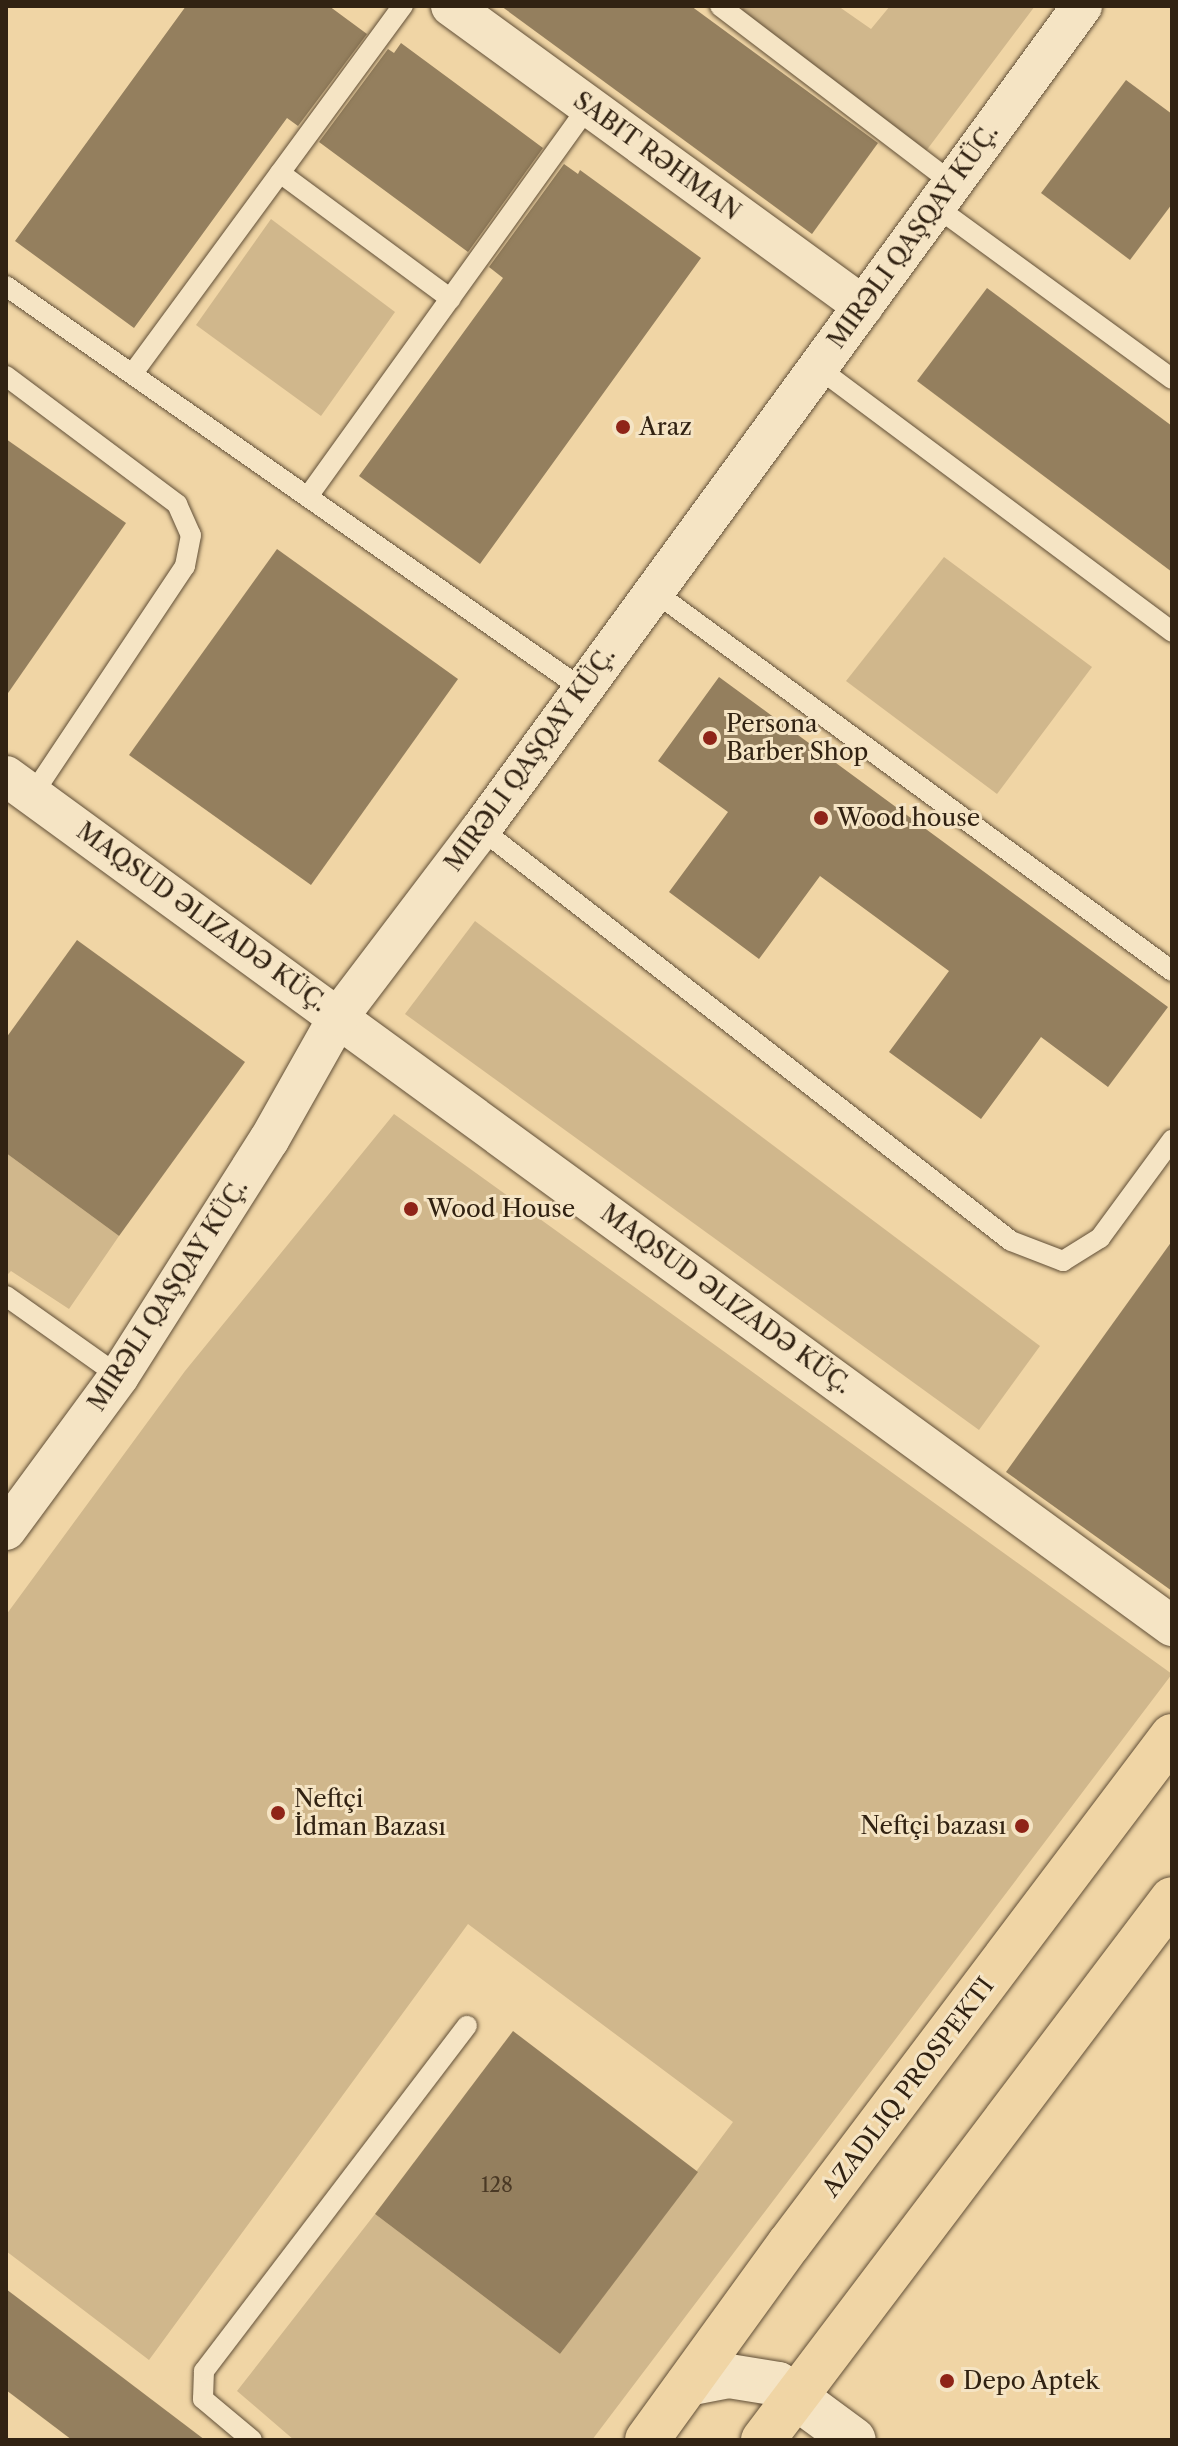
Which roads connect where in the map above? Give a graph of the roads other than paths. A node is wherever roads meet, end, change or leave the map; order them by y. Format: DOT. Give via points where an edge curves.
graph roads {
  1 [pos="403,6"];
  2 [pos="451,6"];
  3 [pos="720,6"];
  4 [pos="1082,6"];
  5 [pos="589,106"];
  6 [pos="280,173"];
  7 [pos="944,194"];
  8 [pos="6,286"];
  9 [pos="451,299"];
  10 [pos="863,306"];
  11 [pos="817,367"];
  12 [pos="133,373"];
  13 [pos="6,376"];
  14 [pos="1172,379"];
  15 [pos="309,495"];
  16 [pos="652,590"];
  17 [pos="1172,632"];
  18 [pos="581,688"];
  19 [pos="19,786"];
  20 [pos="481,829"];
  21 [pos="1172,971"];
  22 [pos="339,1016"];
  23 [pos="1172,1140"];
  24 [pos="6,1296"];
  25 [pos="119,1376"];
  26 [pos="6,1530"];
  27 [pos="1172,1626"];
  28 [pos="1172,1736"];
  29 [pos="1172,1899"];
  30 [pos="467,2026"];
  31 [pos="688,2384"];
  32 [pos="797,2395"];
  33 [pos="252,2440"];
  34 [pos="647,2440"];
  35 [pos="763,2440"];
  36 [pos="854,2440"];
  1 -- 6 [label="lane"];
  2 -- 5 [label="street, SABIT RƏHMAN"];
  3 -- 7 [label="lane"];
  4 -- 7 [label="street, MIRƏLI QAŞQAY KÜÇ."];
  5 -- 9 [label="lane"];
  5 -- 10 [label="street, SABIT RƏHMAN"];
  6 -- 9 [label="lane"];
  6 -- 12 [label="lane"];
  7 -- 10 [label="street, MIRƏLI QAŞQAY KÜÇ."];
  7 -- 14 [label="lane"];
  8 -- 12 [label="lane"];
  9 -- 15 [label="lane"];
  10 -- 11 [label="street, MIRƏLI QAŞQAY KÜÇ."];
  11 -- 16 [label="street, MIRƏLI QAŞQAY KÜÇ."];
  11 -- 17 [label="lane"];
  12 -- 15 [label="lane"];
  13 -- 19 [label="lane" via="177,504 191,535 185,566"];
  15 -- 18 [label="lane"];
  16 -- 18 [label="street, MIRƏLI QAŞQAY KÜÇ."];
  16 -- 21 [label="lane"];
  18 -- 20 [label="street, MIRƏLI QAŞQAY KÜÇ."];
  19 -- 22 [label="street, MAQSUD ƏLIZADƏ KÜÇ."];
  20 -- 22 [label="street, MIRƏLI QAŞQAY KÜÇ."];
  20 -- 23 [label="lane" via="1011,1241 1063,1261 1100,1238"];
  22 -- 25 [label="street, MIRƏLI QAŞQAY KÜÇ." via="269,1140"];
  22 -- 27 [label="street, MAQSUD ƏLIZADƏ KÜÇ."];
  24 -- 25 [label="lane"];
  25 -- 26 [label="street, MIRƏLI QAŞQAY KÜÇ."];
  28 -- 31 [label="main road"];
  29 -- 32 [label="main road"];
  30 -- 33 [label="lane" via="204,2371 203,2399"];
  31 -- 32 [label="main road" via="729,2376 778,2384"];
  31 -- 34 [label="main road"];
  32 -- 35 [label="main road"];
  32 -- 36 [label="main road"];
}
